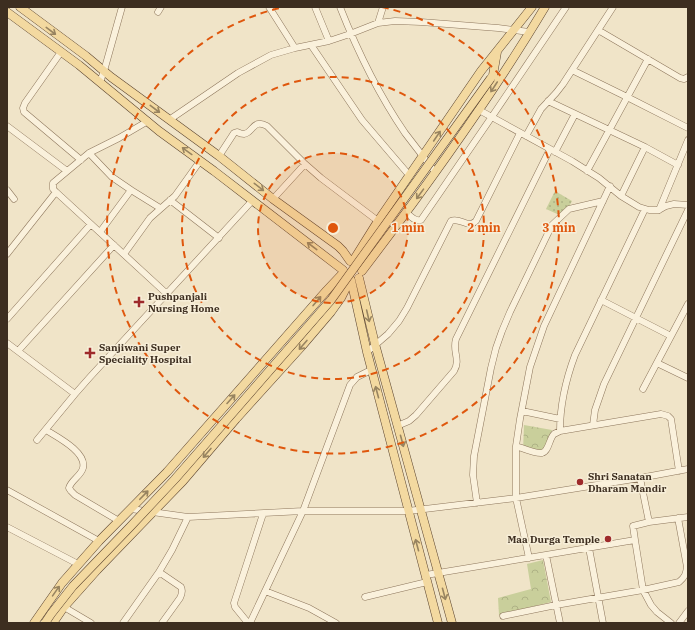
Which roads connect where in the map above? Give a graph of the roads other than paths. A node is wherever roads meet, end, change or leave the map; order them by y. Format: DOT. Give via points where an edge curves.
graph roads {
  1 [pos="20,7"];
  2 [pos="122,7"];
  3 [pos="269,7"];
  4 [pos="314,7"];
  5 [pos="341,7"];
  6 [pos="383,7"];
  7 [pos="531,7"];
  8 [pos="545,7"];
  9 [pos="566,7"];
  10 [pos="612,7"];
  11 [pos="7,12"];
  12 [pos="540,15"];
  13 [pos="378,23"];
  14 [pos="514,30"];
  15 [pos="598,30"];
  16 [pos="530,32"];
  17 [pos="350,34"];
  18 [pos="329,41"];
  19 [pos="311,45"];
  20 [pos="295,48"];
  21 [pos="497,51"];
  22 [pos="60,52"];
  23 [pos="512,59"];
  24 [pos="648,59"];
  25 [pos="572,70"];
  26 [pos="104,71"];
  27 [pos="492,77"];
  28 [pos="687,79"];
  29 [pos="100,82"];
  30 [pos="627,96"];
  31 [pos="548,101"];
  32 [pos="479,110"];
  33 [pos="575,114"];
  34 [pos="491,118"];
  35 [pos="169,120"];
  36 [pos="148,121"];
  37 [pos="7,126"];
  38 [pos="688,128"];
  39 [pos="609,130"];
  40 [pos="523,135"];
  41 [pos="688,140"];
  42 [pos="645,147"];
  43 [pos="553,151"];
  44 [pos="89,153"];
  45 [pos="220,156"];
  46 [pos="423,156"];
  47 [pos="81,160"];
  48 [pos="200,161"];
  49 [pos="305,164"];
  50 [pos="678,165"];
  51 [pos="67,171"];
  52 [pos="587,171"];
  53 [pos="435,172"];
  54 [pos="409,175"];
  55 [pos="610,186"];
  56 [pos="7,190"];
  57 [pos="131,190"];
  58 [pos="56,192"];
  59 [pos="621,196"];
  60 [pos="14,199"];
  61 [pos="273,199"];
  62 [pos="170,200"];
  63 [pos="252,201"];
  64 [pos="603,201"];
  65 [pos="688,205"];
  66 [pos="160,208"];
  67 [pos="644,209"];
  68 [pos="659,210"];
  69 [pos="688,210"];
  70 [pos="406,212"];
  71 [pos="378,221"];
  72 [pos="91,224"];
  73 [pos="100,232"];
  74 [pos="219,238"];
  75 [pos="114,245"];
  76 [pos="7,254"];
  77 [pos="124,254"];
  78 [pos="352,261"];
  79 [pos="343,272"];
  80 [pos="356,277"];
  81 [pos="167,294"];
  82 [pos="601,300"];
  83 [pos="688,304"];
  84 [pos="636,318"];
  85 [pos="7,319"];
  86 [pos="671,336"];
  87 [pos="7,343"];
  88 [pos="375,344"];
  89 [pos="18,351"];
  90 [pos="367,352"];
  91 [pos="657,363"];
  92 [pos="371,370"];
  93 [pos="688,378"];
  94 [pos="643,389"];
  95 [pos="75,394"];
  96 [pos="522,411"];
  97 [pos="560,420"];
  98 [pos="208,425"];
  99 [pos="593,425"];
  100 [pos="397,426"];
  101 [pos="46,430"];
  102 [pos="560,431"];
  103 [pos="222,436"];
  104 [pos="38,440"];
  105 [pos="516,446"];
  106 [pos="688,469"];
  107 [pos="679,471"];
  108 [pos="640,478"];
  109 [pos="7,490"];
  110 [pos="516,498"];
  111 [pos="477,503"];
  112 [pos="131,509"];
  113 [pos="420,509"];
  114 [pos="302,511"];
  115 [pos="408,511"];
  116 [pos="153,512"];
  117 [pos="263,514"];
  118 [pos="188,517"];
  119 [pos="688,517"];
  120 [pos="678,518"];
  121 [pos="119,521"];
  122 [pos="649,522"];
  123 [pos="7,527"];
  124 [pos="635,540"];
  125 [pos="99,541"];
  126 [pos="589,548"];
  127 [pos="546,555"];
  128 [pos="528,558"];
  129 [pos="78,564"];
  130 [pos="159,572"];
  131 [pos="438,573"];
  132 [pos="426,579"];
  133 [pos="643,590"];
  134 [pos="265,591"];
  135 [pos="365,597"];
  136 [pos="598,598"];
  137 [pos="556,605"];
  138 [pos="64,607"];
  139 [pos="688,611"];
  140 [pos="503,616"];
  141 [pos="34,623"];
  142 [pos="45,623"];
  143 [pos="54,623"];
  144 [pos="91,623"];
  145 [pos="123,623"];
  146 [pos="162,623"];
  147 [pos="249,623"];
  148 [pos="336,623"];
  149 [pos="438,623"];
  150 [pos="452,623"];
  151 [pos="560,623"];
  152 [pos="603,623"];
  153 [pos="670,623"];
  154 [pos="679,623"];
  1 -- 26 [label="main road, one-way"];
  2 -- 26 [label="street"];
  3 -- 20 [label="street"];
  4 -- 18 [label="street"];
  5 -- 17 [label="street"];
  6 -- 13 [label="street"];
  7 -- 12 [label="street"];
  7 -- 14 [label="main road"];
  8 -- 12 [label="main road"];
  9 -- 34 [label="street"];
  10 -- 15 [label="street"];
  11 -- 22 [label="main road"];
  12 -- 16 [label="main road"];
  13 -- 14 [label="street" via="422,22"];
  13 -- 17 [label="street"];
  14 -- 16 [label="street"];
  14 -- 21 [label="main road"];
  15 -- 24 [label="street"];
  15 -- 25 [label="street"];
  16 -- 23 [label="main road"];
  17 -- 18 [label="street"];
  17 -- 46 [label="street" via="391,111"];
  18 -- 19 [label="street"];
  19 -- 20 [label="street"];
  19 -- 54 [label="street" via="362,120"];
  20 -- 35 [label="street" via="255,63"];
  21 -- 27 [label="main road"];
  46 -- 21 [label="main road, one-way"];
  22 -- 29 [label="main road"];
  22 -- 47 [label="street" via="25,103 24,112"];
  23 -- 27 [label="main road"];
  23 -- 32 [label="main road, one-way"];
  24 -- 28 [label="street" via="680,78"];
  24 -- 30 [label="street"];
  25 -- 30 [label="street"];
  25 -- 31 [label="street"];
  26 -- 29 [label="street"];
  26 -- 35 [label="main road, one-way"];
  27 -- 142 [label="main road, bridge" via="331,300 175,479 73,586"];
  29 -- 36 [label="main road"];
  30 -- 38 [label="street"];
  30 -- 39 [label="street"];
  31 -- 33 [label="street"];
  31 -- 40 [label="street"];
  32 -- 34 [label="street"];
  32 -- 53 [label="main road"];
  33 -- 39 [label="street"];
  33 -- 43 [label="street"];
  34 -- 40 [label="street"];
  34 -- 70 [label="street" via="421,220 415,220"];
  35 -- 45 [label="main road"];
  36 -- 44 [label="street"];
  48 -- 36 [label="main road, one-way"];
  37 -- 51 [label="street"];
  39 -- 42 [label="street"];
  39 -- 52 [label="street"];
  40 -- 43 [label="street"];
  40 -- 88 [label="street" via="474,224 451,221 399,321"];
  41 -- 50 [label="street"];
  42 -- 50 [label="street"];
  42 -- 59 [label="street"];
  43 -- 52 [label="street"];
  43 -- 100 [label="street" via="456,339 454,371 416,415"];
  44 -- 47 [label="street"];
  44 -- 57 [label="street" via="112,177"];
  45 -- 49 [label="street" via="234,133 244,134 258,123 262,123"];
  45 -- 61 [label="main road, one-way"];
  46 -- 53 [label="street"];
  46 -- 54 [label="main road"];
  47 -- 51 [label="street"];
  48 -- 62 [label="street"];
  48 -- 63 [label="main road"];
  49 -- 61 [label="street"];
  49 -- 71 [label="street"];
  50 -- 68 [label="street"];
  51 -- 58 [label="street" via="52,183"];
  52 -- 55 [label="street"];
  53 -- 70 [label="main road, one-way"];
  54 -- 71 [label="main road"];
  55 -- 59 [label="street"];
  55 -- 64 [label="street"];
  56 -- 60 [label="street"];
  57 -- 66 [label="street"];
  57 -- 73 [label="street"];
  58 -- 72 [label="street"];
  58 -- 76 [label="street"];
  59 -- 67 [label="street"];
  61 -- 78 [label="main road" via="338,246"];
  62 -- 66 [label="street"];
  62 -- 74 [label="street"];
  63 -- 74 [label="street"];
  79 -- 63 [label="main road, one-way"];
  64 -- 96 [label="street" via="544,326 530,367"];
  64 -- 111 [label="street" via="569,209 552,225 502,331 491,368 474,456 473,475"];
  65 -- 68 [label="street" via="674,204"];
  66 -- 77 [label="street"];
  67 -- 68 [label="street"];
  67 -- 82 [label="street"];
  69 -- 84 [label="street"];
  70 -- 80 [label="main road"];
  71 -- 78 [label="main road"];
  72 -- 73 [label="street"];
  72 -- 85 [label="street"];
  73 -- 75 [label="street"];
  74 -- 81 [label="street"];
  75 -- 77 [label="street"];
  75 -- 89 [label="street"];
  77 -- 81 [label="street"];
  78 -- 79 [label="main road" via="346,264"];
  78 -- 80 [label="main road" via="360,264"];
  79 -- 80 [label="main road" via="346,277"];
  98 -- 79 [label="main road, one-way"];
  80 -- 88 [label="main road, one-way"];
  80 -- 90 [label="main road"];
  80 -- 103 [label="main road, one-way" via="332,312"];
  81 -- 95 [label="street"];
  82 -- 84 [label="street"];
  82 -- 97 [label="street" via="571,365"];
  83 -- 86 [label="street"];
  84 -- 86 [label="street"];
  84 -- 99 [label="street" via="604,384"];
  86 -- 91 [label="street"];
  87 -- 89 [label="street"];
  88 -- 90 [label="street"];
  88 -- 100 [label="main road"];
  89 -- 95 [label="street"];
  90 -- 92 [label="main road"];
  91 -- 93 [label="street"];
  91 -- 94 [label="street"];
  92 -- 114 [label="street" via="357,377 350,385"];
  115 -- 92 [label="main road, one-way"];
  95 -- 101 [label="street"];
  96 -- 97 [label="street"];
  96 -- 105 [label="street"];
  97 -- 102 [label="street"];
  98 -- 103 [label="main road"];
  112 -- 98 [label="main road, one-way"];
  99 -- 102 [label="street"];
  99 -- 107 [label="street" via="660,414 668,416 671,419"];
  100 -- 113 [label="main road, one-way"];
  101 -- 104 [label="street"];
  101 -- 121 [label="street" via="74,448 82,458 83,468 70,484 70,492"];
  102 -- 105 [label="street" via="542,453"];
  103 -- 116 [label="main road, one-way"];
  105 -- 110 [label="street"];
  106 -- 107 [label="street"];
  107 -- 108 [label="street"];
  108 -- 110 [label="street"];
  108 -- 122 [label="street"];
  109 -- 125 [label="street"];
  110 -- 111 [label="street"];
  110 -- 128 [label="street"];
  111 -- 113 [label="street"];
  112 -- 116 [label="street"];
  112 -- 121 [label="main road"];
  113 -- 115 [label="street"];
  113 -- 131 [label="main road"];
  114 -- 115 [label="street"];
  114 -- 117 [label="street"];
  114 -- 134 [label="street"];
  132 -- 115 [label="main road, one-way"];
  116 -- 118 [label="street"];
  116 -- 138 [label="main road"];
  117 -- 118 [label="street"];
  117 -- 147 [label="street" via="234,603"];
  118 -- 130 [label="street"];
  119 -- 120 [label="street"];
  120 -- 122 [label="street"];
  120 -- 133 [label="street" via="686,573 679,582"];
  121 -- 125 [label="main road"];
  122 -- 124 [label="street" via="633,526"];
  123 -- 129 [label="street"];
  124 -- 126 [label="street"];
  124 -- 133 [label="street"];
  125 -- 129 [label="main road"];
  126 -- 127 [label="street"];
  126 -- 136 [label="street"];
  127 -- 128 [label="street"];
  127 -- 137 [label="street"];
  128 -- 131 [label="street"];
  141 -- 129 [label="main road, one-way" via="62,582"];
  130 -- 145 [label="street"];
  130 -- 146 [label="street" via="182,590 180,598"];
  131 -- 132 [label="street"];
  131 -- 150 [label="main road, one-way"];
  132 -- 135 [label="street"];
  132 -- 149 [label="main road"];
  133 -- 136 [label="street"];
  133 -- 153 [label="street" via="651,606"];
  134 -- 147 [label="street"];
  134 -- 148 [label="street" via="309,608"];
  136 -- 137 [label="street"];
  136 -- 152 [label="street"];
  137 -- 140 [label="street"];
  137 -- 151 [label="street"];
  138 -- 143 [label="main road"];
  138 -- 144 [label="street"];
  139 -- 154 [label="street"];
}
